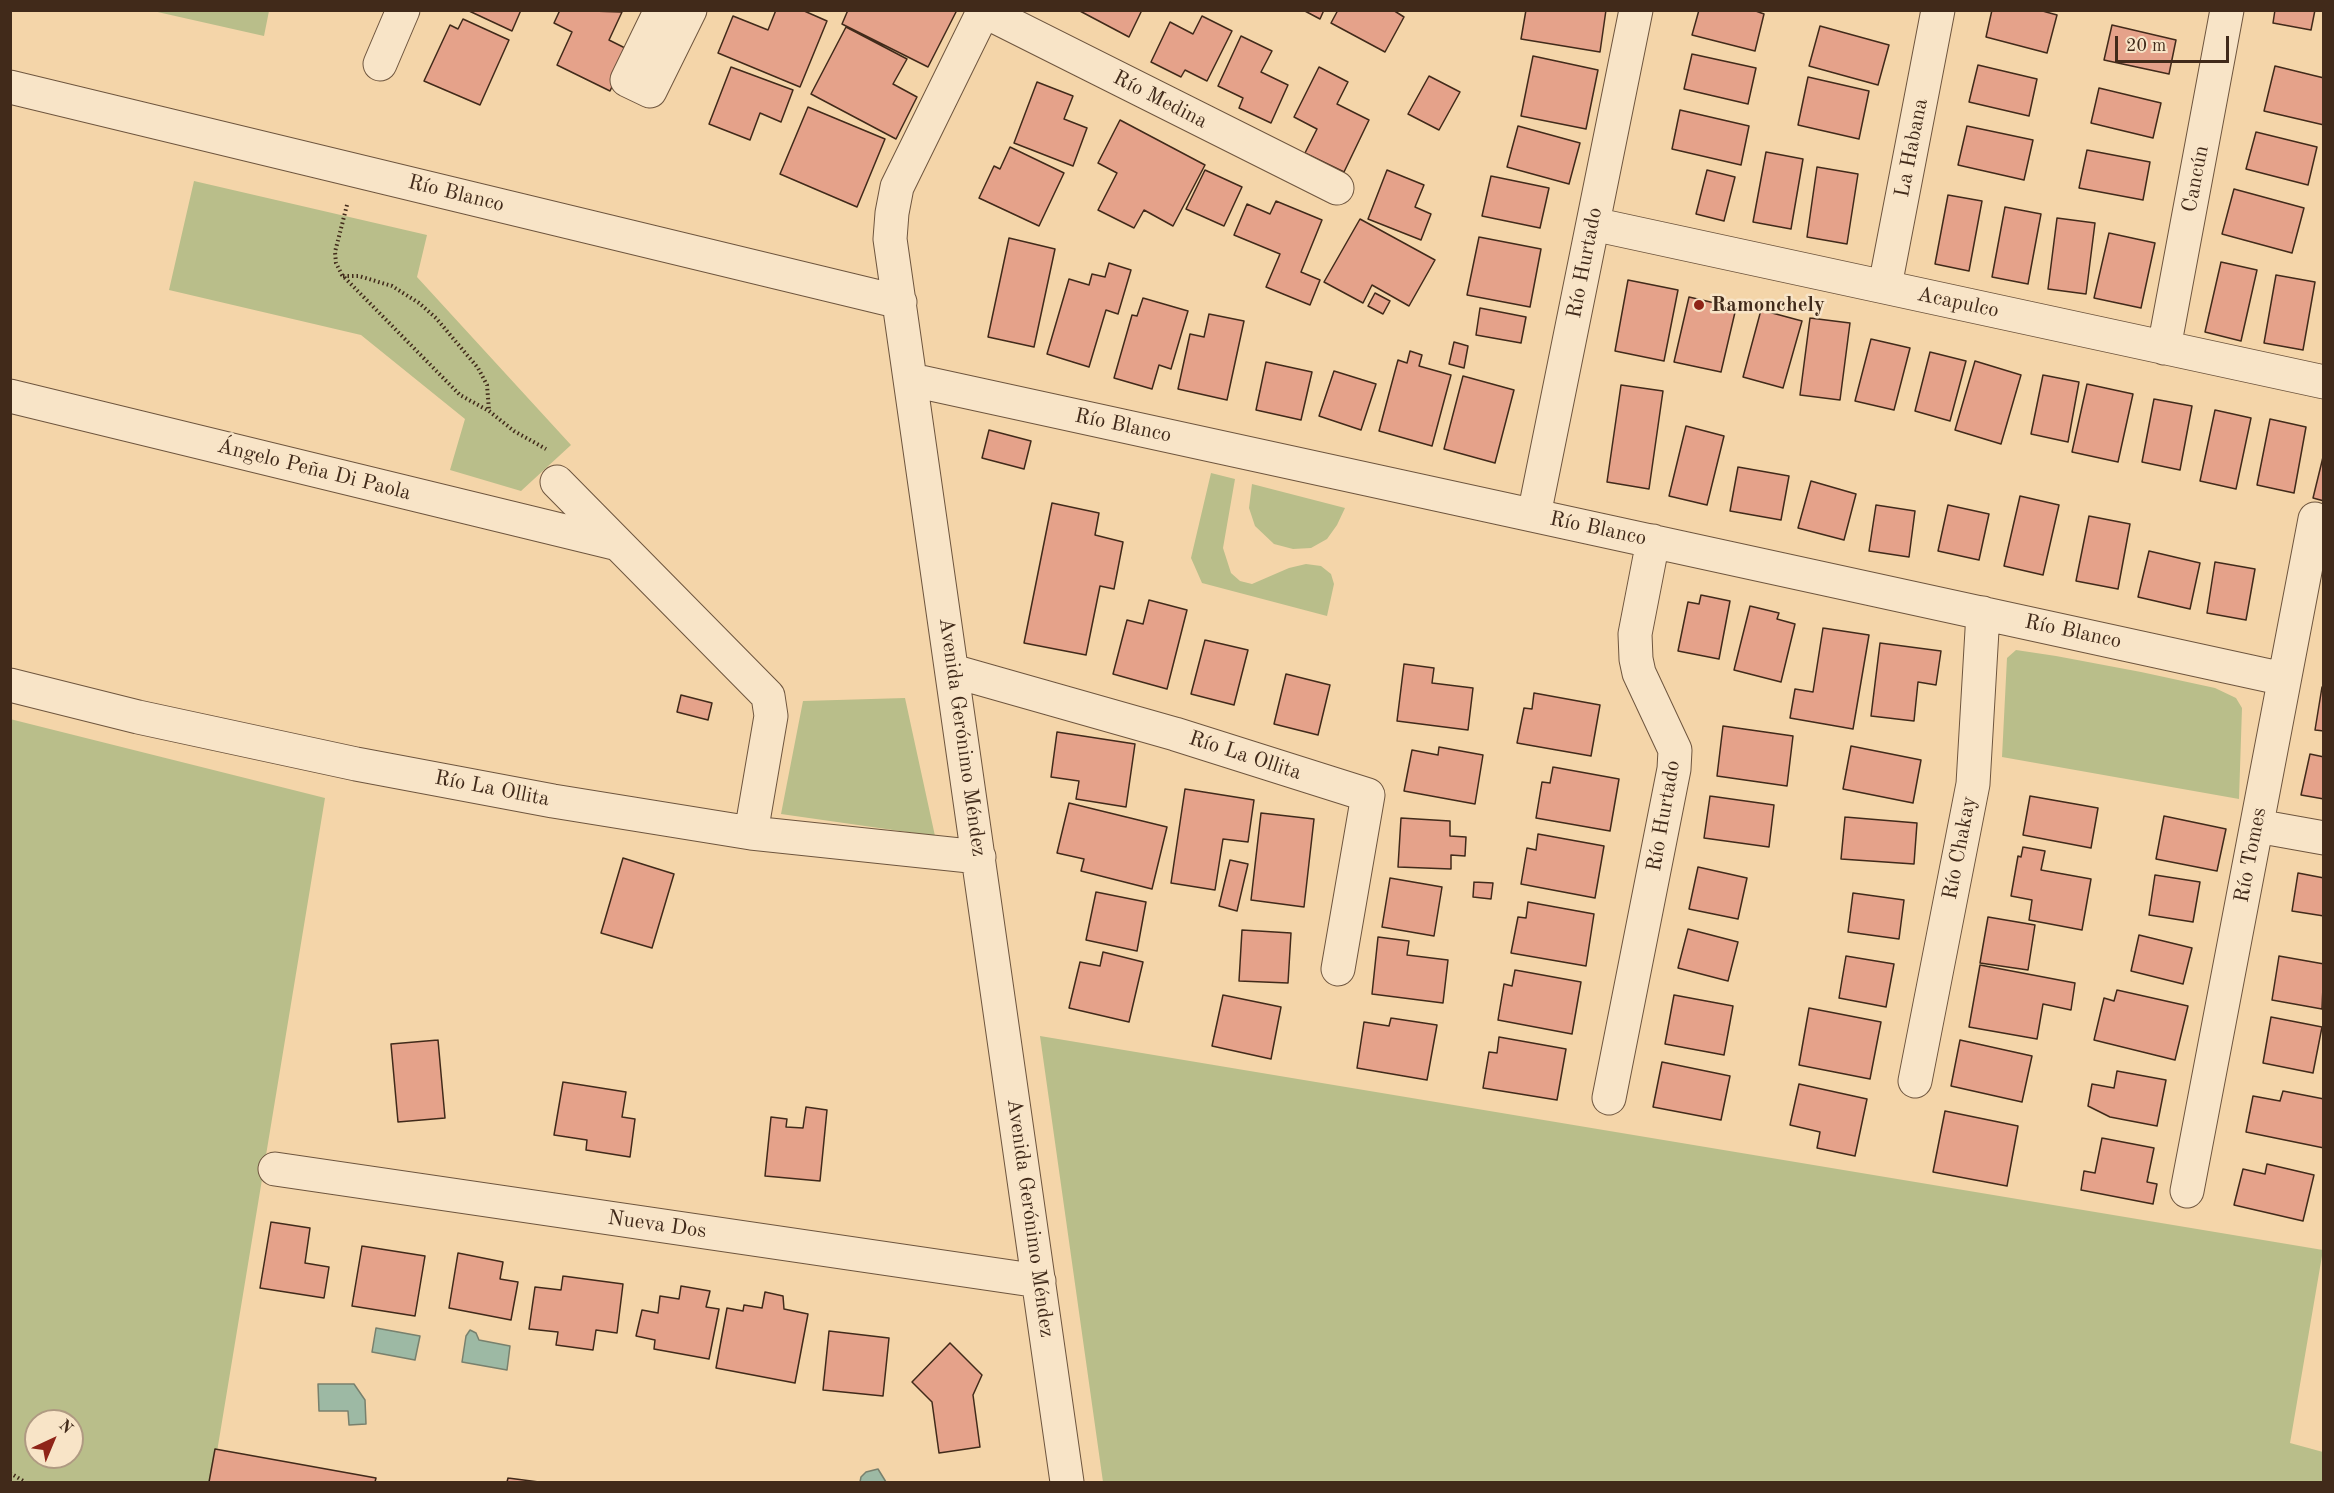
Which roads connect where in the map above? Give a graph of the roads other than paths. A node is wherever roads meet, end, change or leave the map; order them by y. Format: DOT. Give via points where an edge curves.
graph roads {
  1 [pos="403,10"];
  2 [pos="661,10"];
  3 [pos="690,10"];
  4 [pos="1636,10"];
  5 [pos="1938,10"];
  6 [pos="2227,10"];
  7 [pos="984,11"];
  8 [pos="380,64"];
  9 [pos="10,87"];
  10 [pos="1336,188"];
  11 [pos="1593,224"];
  12 [pos="1885,286"];
  13 [pos="900,302"];
  14 [pos="2164,348"];
  15 [pos="912,380"];
  16 [pos="2324,382"];
  17 [pos="10,396"];
  18 [pos="557,482"];
  19 [pos="1534,515"];
  20 [pos="2315,519"];
  21 [pos="1653,541"];
  22 [pos="618,544"];
  23 [pos="1983,613"];
  24 [pos="953,671"];
  25 [pos="2284,679"];
  26 [pos="10,686"];
  27 [pos="2256,826"];
  28 [pos="751,833"];
  29 [pos="2324,838"];
  30 [pos="979,857"];
  31 [pos="1338,969"];
  32 [pos="1915,1081"];
  33 [pos="1610,1098"];
  34 [pos="275,1169"];
  35 [pos="2187,1191"];
  36 [pos="1039,1281"];
  37 [pos="1067,1482"];
  1 -- 8 [label="street"];
  2 -- 3 [label="street" via="627,80 650,91"];
  4 -- 11 [label="street, Río Hurtado"];
  5 -- 12 [label="street, La Habana"];
  6 -- 14 [label="street, Cancún"];
  7 -- 10 [label="street, Río Medina"];
  7 -- 13 [label="street, Avenida Gerónimo Méndez" via="897,187 890,239"];
  9 -- 13 [label="street, Río Blanco"];
  11 -- 12 [label="street, Acapulco"];
  11 -- 19 [label="street, Río Hurtado"];
  12 -- 14 [label="street, Acapulco"];
  13 -- 15 [label="street, Avenida Gerónimo Méndez"];
  14 -- 16 [label="street, Acapulco"];
  15 -- 19 [label="street, Río Blanco"];
  15 -- 24 [label="street, Avenida Gerónimo Méndez"];
  17 -- 22 [label="street, Ángelo Peña Di Paola"];
  18 -- 22 [label="street"];
  19 -- 21 [label="street, Río Blanco"];
  20 -- 25 [label="street, Río Tomes"];
  21 -- 23 [label="street, Río Blanco"];
  21 -- 33 [label="street, Río Hurtado" via="1635,634 1636,659 1639,674 1676,750"];
  22 -- 28 [label="street" via="768,696 771,716"];
  23 -- 25 [label="street, Río Blanco"];
  23 -- 32 [label="street, Río Chakay" via="1973,784"];
  24 -- 30 [label="street, Avenida Gerónimo Méndez"];
  24 -- 31 [label="street, Río La Ollita" via="1175,734 1368,795"];
  25 -- 27 [label="street, Río Tomes"];
  26 -- 28 [label="street, Río La Ollita" via="357,764"];
  27 -- 29 [label="street"];
  27 -- 35 [label="street, Río Tomes"];
  28 -- 30 [label="street, Río La Ollita"];
  30 -- 36 [label="street, Avenida Gerónimo Méndez"];
  34 -- 36 [label="street, Nueva Dos"];
  36 -- 37 [label="street, Avenida Gerónimo Méndez"];
}
